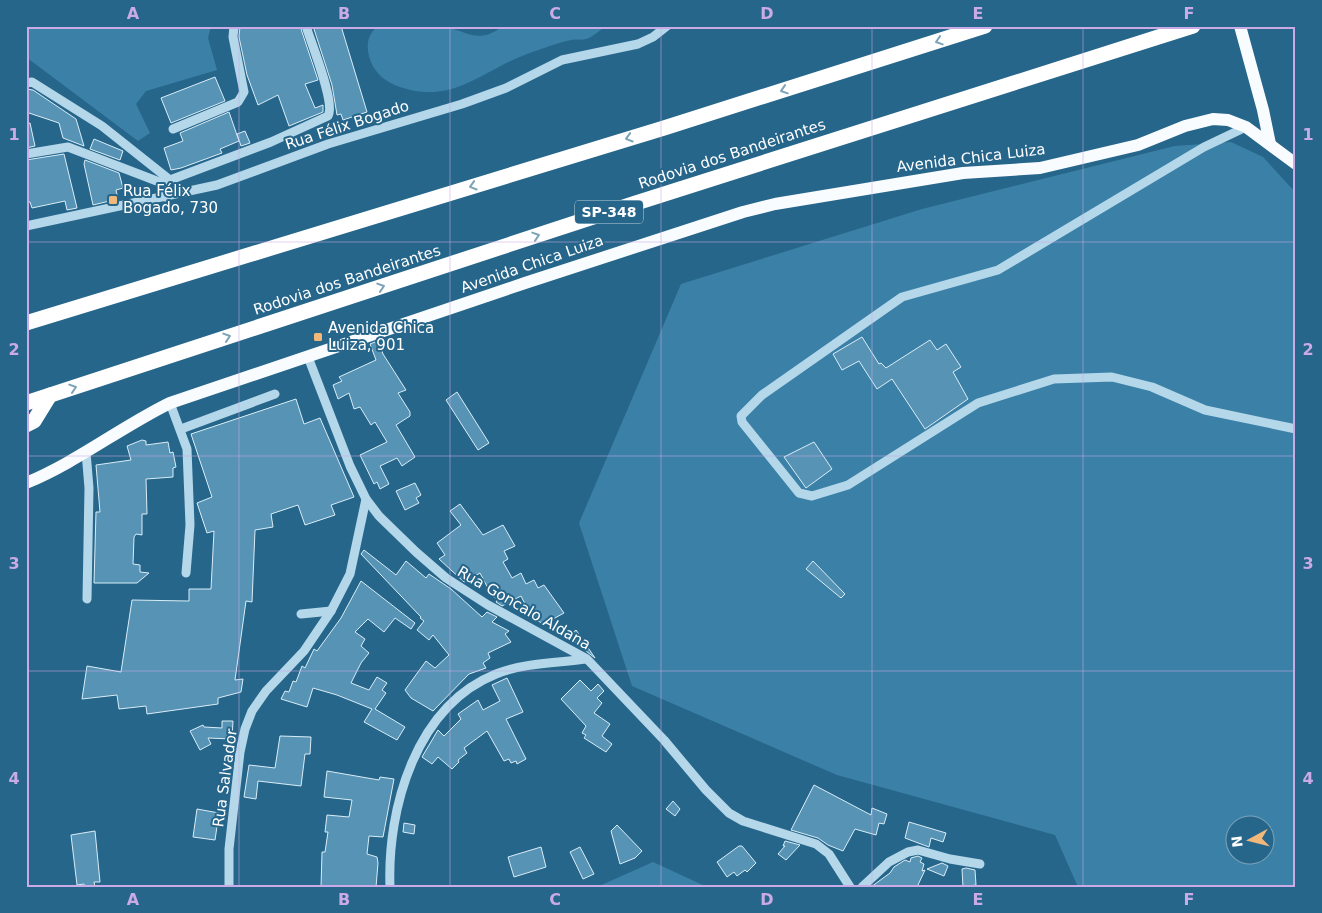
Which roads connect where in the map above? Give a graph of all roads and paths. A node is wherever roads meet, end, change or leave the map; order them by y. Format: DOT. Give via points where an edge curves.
graph roads {
  1 [pos="234,26"];
  2 [pos="306,26"];
  3 [pos="667,26"];
  4 [pos="985,26"];
  5 [pos="1193,26"];
  6 [pos="1240,26"];
  7 [pos="28,81"];
  8 [pos="1246,127"];
  9 [pos="173,129"];
  10 [pos="1270,144"];
  11 [pos="26,154"];
  12 [pos="1296,164"];
  13 [pos="166,181"];
  14 [pos="165,197"];
  15 [pos="26,226"];
  16 [pos="26,323"];
  17 [pos="308,357"];
  18 [pos="275,394"];
  19 [pos="50,395"];
  20 [pos="26,403"];
  21 [pos="170,403"];
  22 [pos="26,425"];
  23 [pos="1296,429"];
  24 [pos="181,430"];
  25 [pos="86,452"];
  26 [pos="26,483"];
  27 [pos="366,499"];
  28 [pos="186,572"];
  29 [pos="88,599"];
  30 [pos="331,611"];
  31 [pos="300,614"];
  32 [pos="587,659"];
  33 [pos="980,864"];
  34 [pos="230,887"];
  35 [pos="390,887"];
  36 [pos="850,887"];
  37 [pos="862,887"];
  1 -- 9 [label="street" via="233,37 244,92 242,97 238,102"];
  2 -- 13 [label="street" via="329,98 331,112 328,116"];
  3 -- 14 [label="street, Rua Félix Bogado" via="653,38 638,44 562,60 506,88 462,104 331,143 217,186"];
  4 -- 16 [label="highway, one-way" via="645,134"];
  19 -- 5 [label="highway, Rodovia dos Bandeirantes / SP-348, one-way" via="636,203"];
  6 -- 10 [label="main road" via="1264,110"];
  7 -- 13 [label="street" via="108,131"];
  8 -- 10 [label="main road, Avenida Chica Luiza"];
  8 -- 17 [label="main road, Avenida Chica Luiza" via="1228,120 1201,121 1138,145 1040,168 963,173 763,207"];
  8 -- 23 [label="street" via="1204,147 998,270 902,297 762,395 741,416 742,422 799,493 812,496 848,485 978,403 1054,379 1112,377 1152,387 1205,410"];
  10 -- 12 [label="main road, Avenida Chica Luiza"];
  11 -- 13 [label="street" via="68,147"];
  13 -- 14 [label="street"];
  14 -- 15 [label="street, Rua Félix Bogado"];
  17 -- 21 [label="main road, Avenida Chica Luiza"];
  17 -- 27 [label="street, Rua Goncalo Aldana"];
  18 -- 24 [label="street"];
  19 -- 20 [label="highway, Rodovia dos Bandeirantes / SP-348"];
  19 -- 22 [label="highway" via="34,421"];
  21 -- 24 [label="street"];
  21 -- 25 [label="main road, Avenida Chica Luiza"];
  24 -- 28 [label="street" via="187,449 189,482"];
  25 -- 26 [label="main road, Avenida Chica Luiza"];
  25 -- 29 [label="street" via="89,488"];
  27 -- 30 [label="street, Rua Salvador" via="350,574"];
  27 -- 32 [label="street, Rua Goncalo Aldana" via="379,516 446,578"];
  30 -- 31 [label="street"];
  30 -- 34 [label="street, Rua Salvador" via="304,651 266,691 252,711 245,729 229,849"];
  32 -- 35 [label="street" via="497,673 459,696 433,724 416,752 400,793"];
  32 -- 36 [label="street, Rua Goncalo Aldana" via="728,814 816,844 829,854"];
  33 -- 37 [label="street" via="918,850 889,862"];
}
